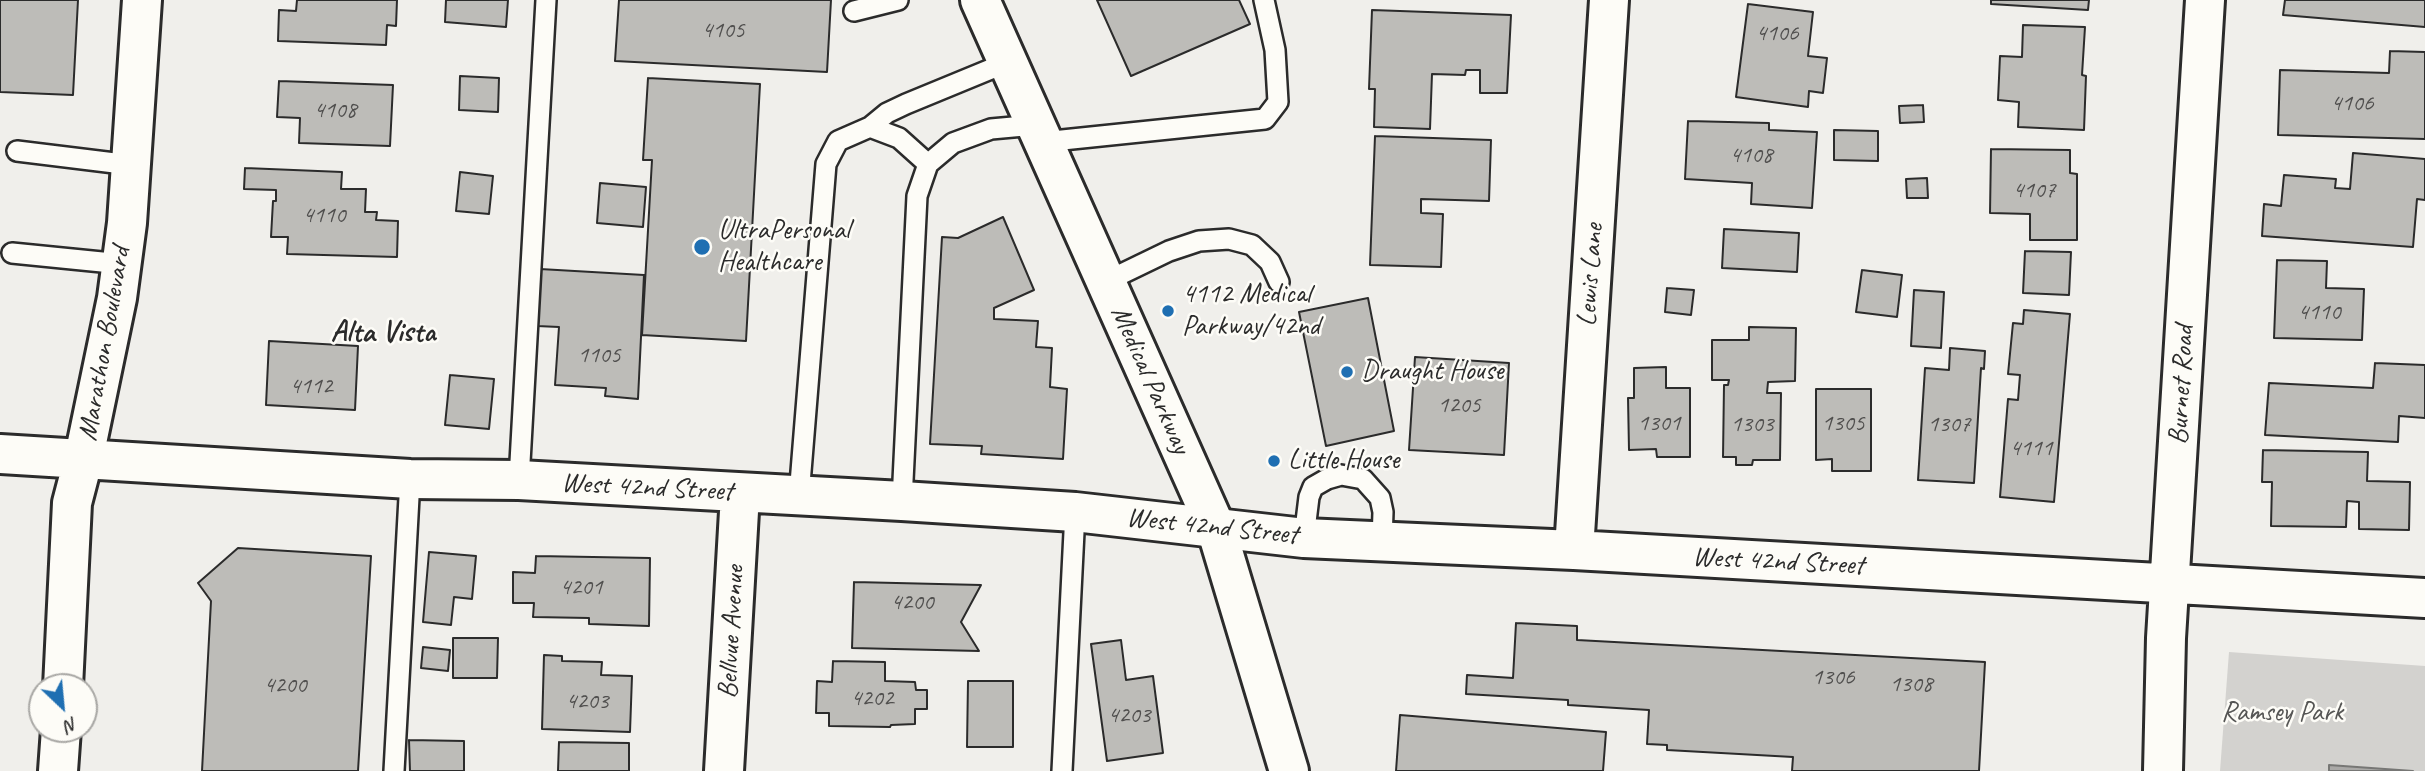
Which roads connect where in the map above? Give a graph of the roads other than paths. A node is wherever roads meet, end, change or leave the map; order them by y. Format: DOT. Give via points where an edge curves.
graph roads {
  1 [pos="142,0"];
  2 [pos="546,0"];
  3 [pos="898,0"];
  4 [pos="980,0"];
  5 [pos="1264,0"];
  6 [pos="1609,0"];
  7 [pos="2204,0"];
  8 [pos="854,11"];
  9 [pos="1008,62"];
  10 [pos="870,127"];
  11 [pos="1039,134"];
  12 [pos="17,151"];
  13 [pos="929,164"];
  14 [pos="131,165"];
  15 [pos="12,253"];
  16 [pos="122,264"];
  17 [pos="1107,281"];
  18 [pos="1279,282"];
  19 [pos="0,454"];
  20 [pos="84,457"];
  21 [pos="410,479"];
  22 [pos="519,480"];
  23 [pos="740,494"];
  24 [pos="799,496"];
  25 [pos="902,501"];
  26 [pos="1075,512"];
  27 [pos="1216,527"];
  28 [pos="1304,538"];
  29 [pos="1382,541"];
  30 [pos="1574,550"];
  31 [pos="2170,585"];
  32 [pos="2425,598"];
  33 [pos="64,673"];
  34 [pos="60,743"];
  35 [pos="58,771"];
  36 [pos="394,771"];
  37 [pos="724,771"];
  38 [pos="1062,771"];
  39 [pos="1289,771"];
  40 [pos="2163,771"];
  1 -- 14 [label="street, Marathon Boulevard"];
  2 -- 22 [label="lane"];
  3 -- 8 [label="lane"];
  4 -- 9 [label="street, Medical Parkway"];
  5 -- 11 [label="lane" via="1275,50 1278,102 1265,119"];
  6 -- 30 [label="street, Lewis Lane"];
  7 -- 31 [label="street, Burnet Road"];
  9 -- 10 [label="lane" via="905,104"];
  9 -- 11 [label="street, Medical Parkway"];
  10 -- 13 [label="lane" via="899,138"];
  10 -- 24 [label="lane" via="838,141 826,164"];
  11 -- 13 [label="lane" via="991,129 953,143"];
  11 -- 17 [label="street, Medical Parkway"];
  12 -- 14 [label="lane"];
  13 -- 25 [label="lane" via="917,196"];
  14 -- 16 [label="street, Marathon Boulevard"];
  15 -- 16 [label="lane"];
  16 -- 20 [label="street, Marathon Boulevard"];
  17 -- 18 [label="lane" via="1169,251 1228,239 1252,244 1270,262"];
  17 -- 27 [label="street, Medical Parkway"];
  19 -- 20 [label="street, West 42nd Street"];
  20 -- 21 [label="street, West 42nd Street"];
  20 -- 33 [label="street, Marathon Boulevard" via="72,503"];
  21 -- 22 [label="street, West 42nd Street"];
  21 -- 36 [label="lane"];
  22 -- 23 [label="street, West 42nd Street"];
  23 -- 24 [label="street, West 42nd Street"];
  23 -- 37 [label="street, Bellvue Avenue"];
  24 -- 25 [label="street, West 42nd Street"];
  25 -- 26 [label="street, West 42nd Street"];
  26 -- 27 [label="street, West 42nd Street"];
  26 -- 38 [label="lane"];
  27 -- 28 [label="street, West 42nd Street"];
  27 -- 39 [label="street, Medical Parkway"];
  28 -- 29 [label="street, West 42nd Street"];
  28 -- 29 [label="lane" via="1308,497 1327,479 1341,475 1363,479 1380,498"];
  29 -- 30 [label="street, West 42nd Street"];
  30 -- 31 [label="street, West 42nd Street"];
  31 -- 32 [label="street, West 42nd Street"];
  31 -- 40 [label="street, Burnet Road"];
  34 -- 35 [label="street"];
}
